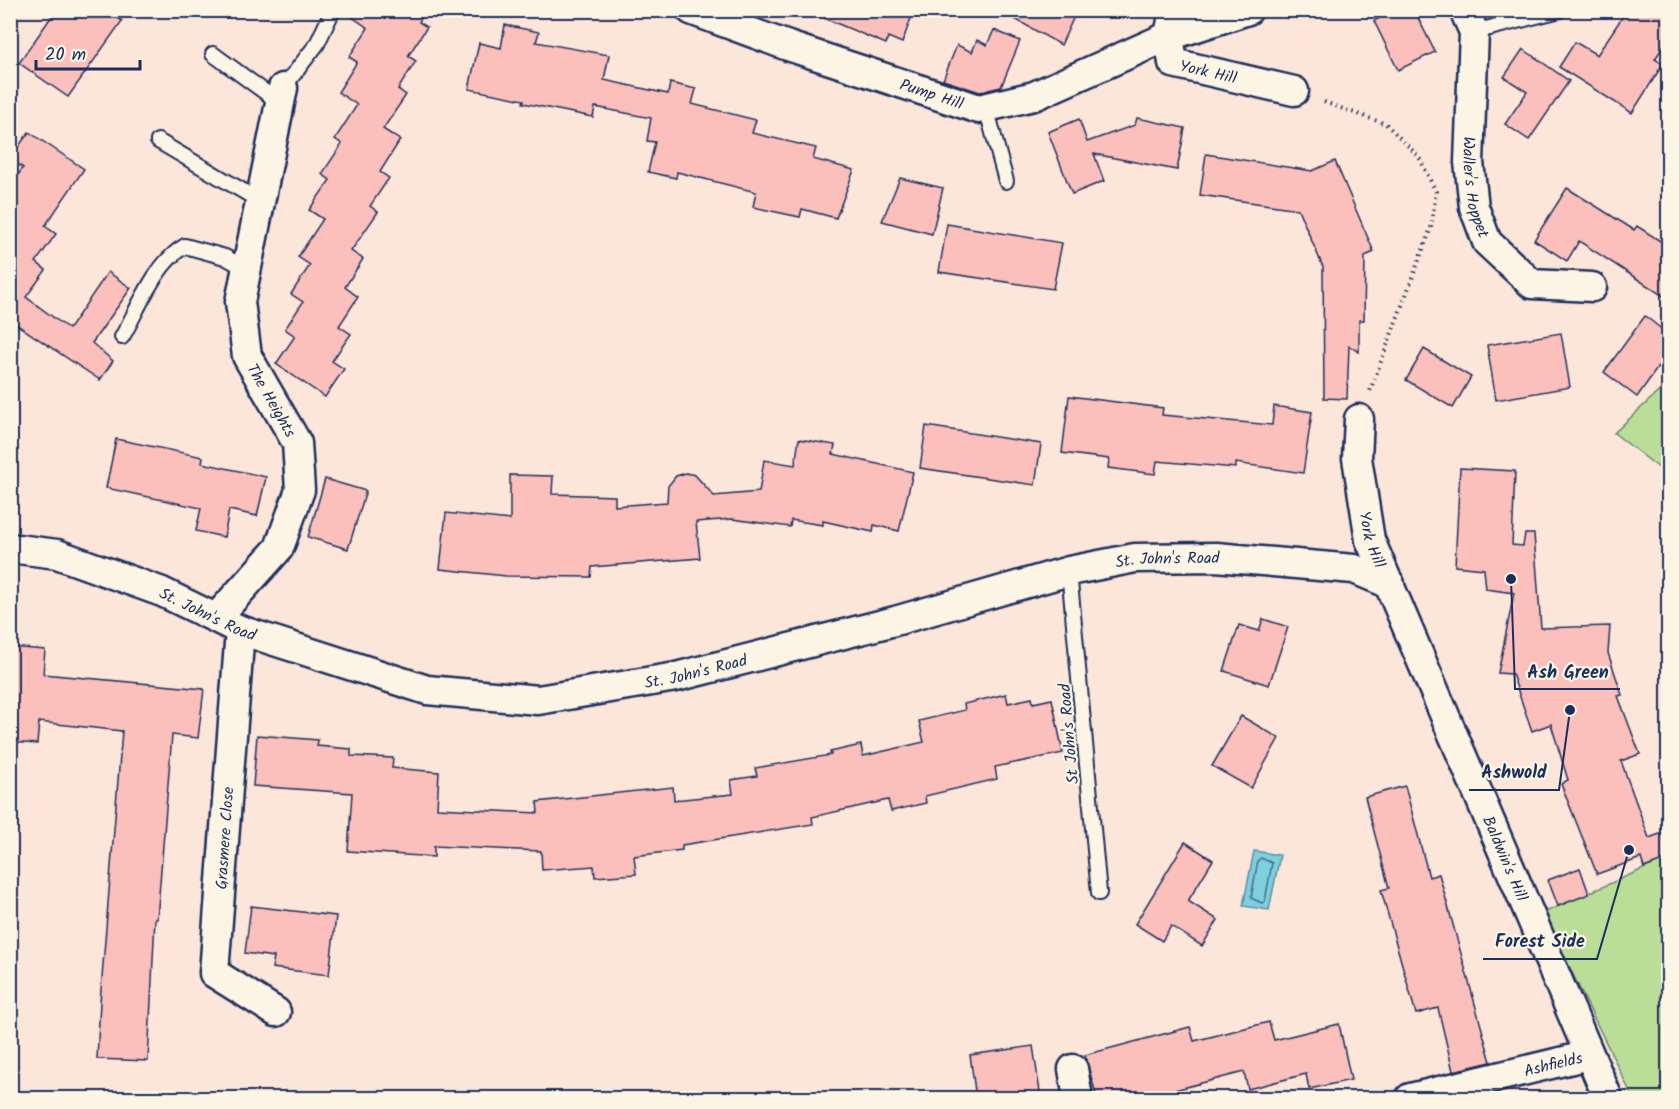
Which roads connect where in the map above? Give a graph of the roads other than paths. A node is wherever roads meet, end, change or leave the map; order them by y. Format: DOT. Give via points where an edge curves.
graph roads {
  1 [pos="333,10"];
  2 [pos="691,10"];
  3 [pos="1248,10"];
  4 [pos="1560,10"];
  5 [pos="1469,21"];
  6 [pos="1171,23"];
  7 [pos="213,54"];
  8 [pos="1294,91"];
  9 [pos="282,96"];
  10 [pos="986,107"];
  11 [pos="158,141"];
  12 [pos="1006,181"];
  13 [pos="260,201"];
  14 [pos="247,268"];
  15 [pos="1592,287"];
  16 [pos="122,337"];
  17 [pos="1359,419"];
  18 [pos="10,548"];
  19 [pos="1069,571"];
  20 [pos="1390,584"];
  21 [pos="229,623"];
  22 [pos="1099,893"];
  23 [pos="276,1012"];
  24 [pos="1589,1055"];
  25 [pos="1073,1069"];
  26 [pos="1077,1098"];
  27 [pos="1410,1098"];
  28 [pos="1608,1098"];
  1 -- 9 [label="lane" via="317,44"];
  2 -- 10 [label="street, Pump Hill" via="799,50 979,109"];
  3 -- 6 [label="street, Pump Hill"];
  4 -- 5 [label="lane"];
  5 -- 15 [label="street, Waller's Hoppet" via="1469,162 1474,207 1487,242 1532,285"];
  6 -- 8 [label="street, York Hill" via="1173,63"];
  6 -- 10 [label="street, Pump Hill" via="1034,96"];
  7 -- 9 [label="lane"];
  9 -- 13 [label="street, The Heights"];
  10 -- 12 [label="lane"];
  11 -- 13 [label="lane"];
  13 -- 14 [label="street, The Heights"];
  14 -- 16 [label="lane" via="193,247 177,250 159,272"];
  14 -- 21 [label="street, The Heights" via="240,302 247,356 297,443 300,489 279,548"];
  17 -- 20 [label="street, York Hill" via="1357,458 1370,540"];
  18 -- 21 [label="street, St. John's Road" via="57,554 162,592"];
  19 -- 20 [label="street, St. John's Road" via="1135,558 1216,557 1354,569"];
  19 -- 21 [label="street, St. John's Road" via="676,677 538,700 427,690"];
  19 -- 22 [label="lane, St John's Road"];
  20 -- 24 [label="street, Baldwin's Hill"];
  21 -- 23 [label="street, Grasmere Close" via="214,974"];
  24 -- 27 [label="street, Ashfields"];
  24 -- 28 [label="street, Baldwin's Hill"];
  25 -- 26 [label="street"];
}
